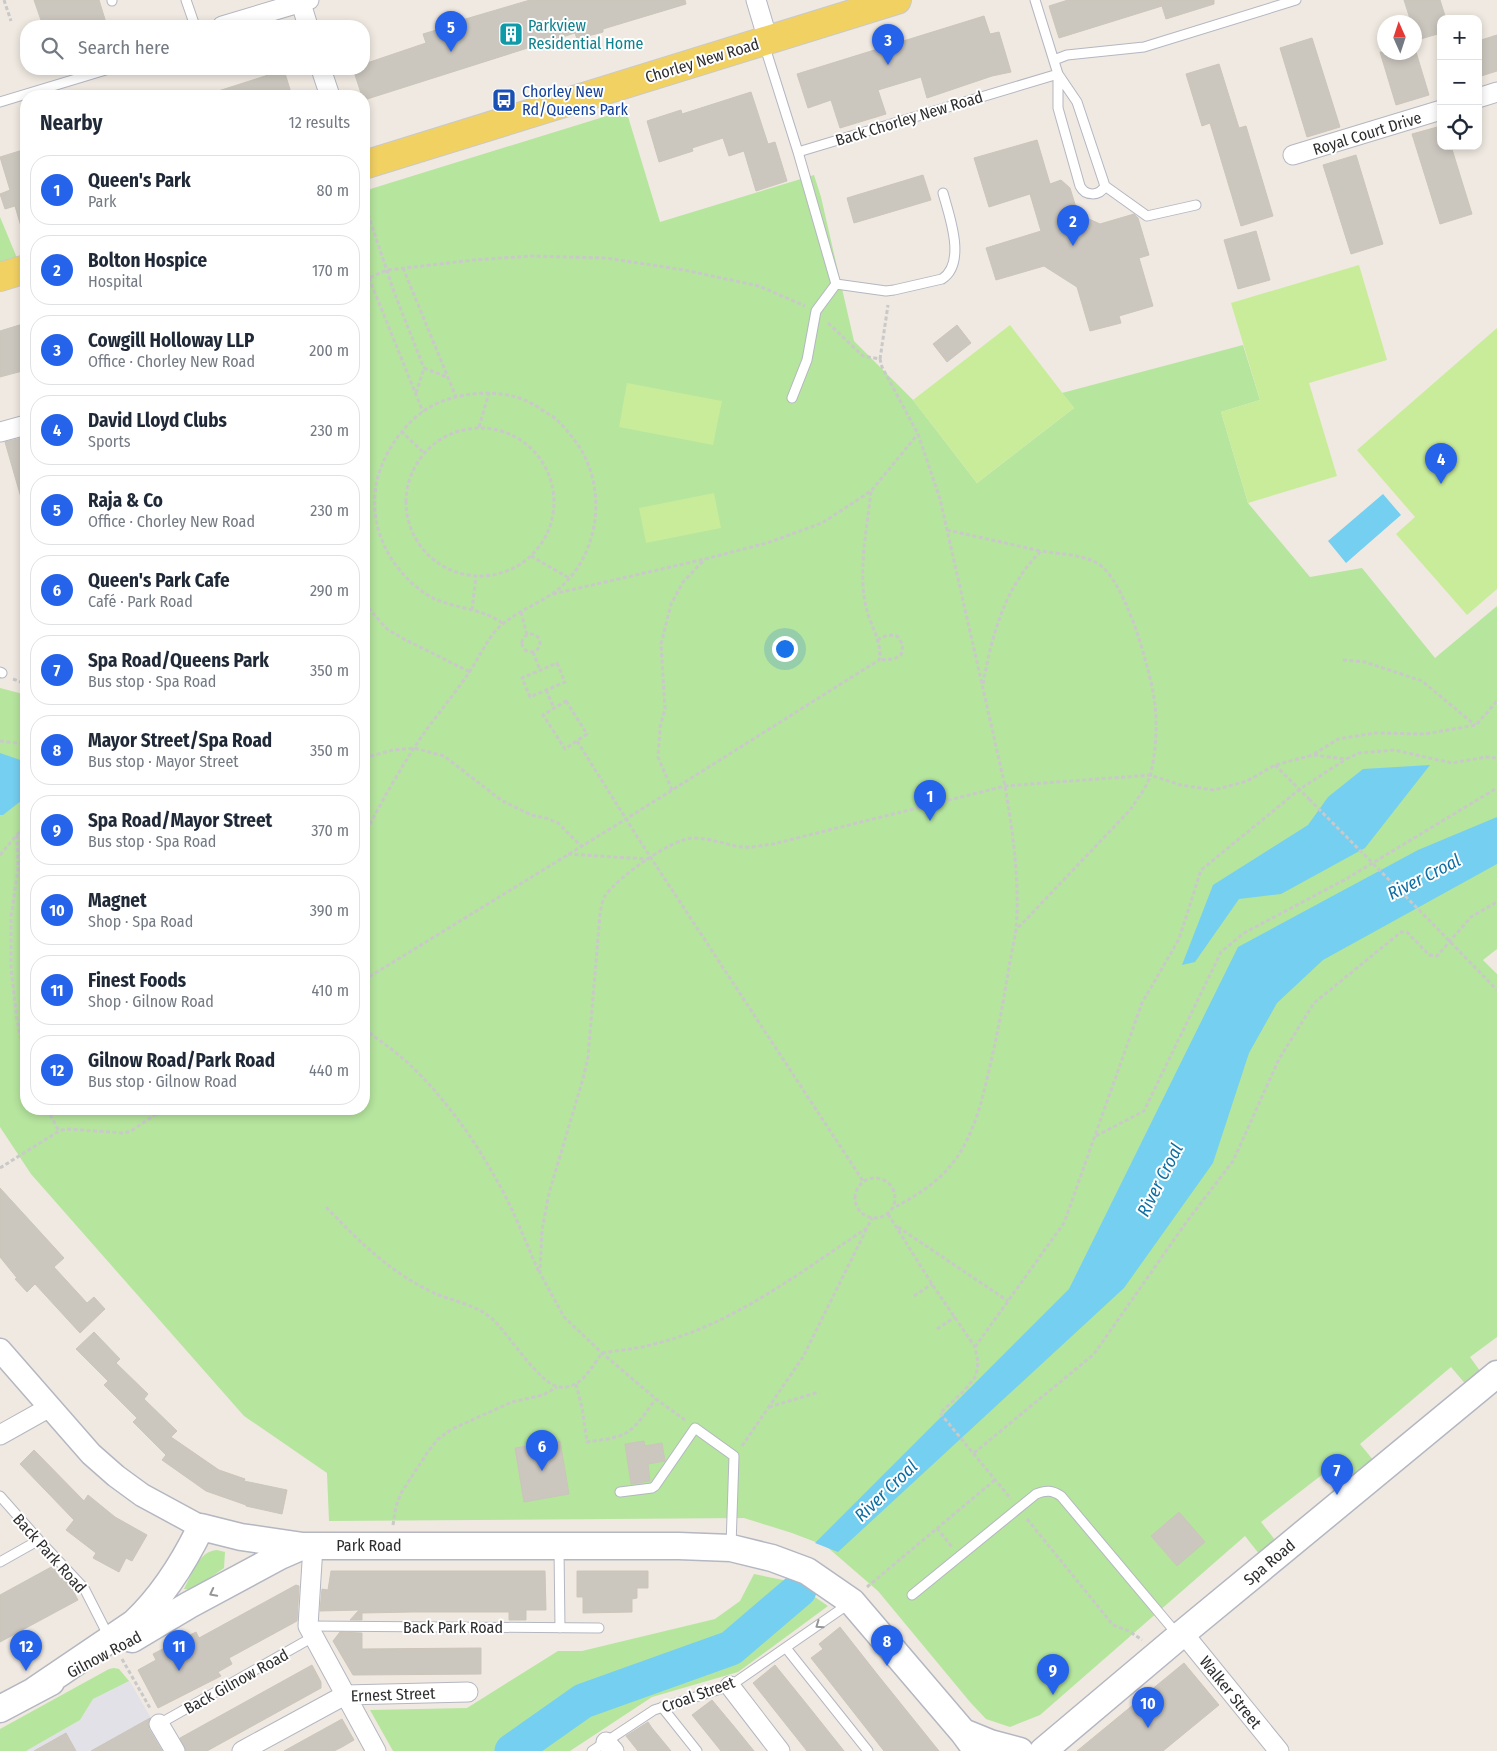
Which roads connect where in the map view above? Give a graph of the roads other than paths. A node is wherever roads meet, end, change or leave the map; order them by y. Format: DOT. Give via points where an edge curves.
graph roads {
  1 [pos="186,0"];
  2 [pos="756,0"];
  3 [pos="897,0"];
  4 [pos="1035,0"];
  5 [pos="1296,0"];
  6 [pos="303,1"];
  7 [pos="193,20"];
  8 [pos="241,20"];
  9 [pos="307,20"];
  10 [pos="766,41"];
  11 [pos="1054,60"];
  12 [pos="1058,74"];
  13 [pos="89,75"];
  14 [pos="323,75"];
  15 [pos="40,90"];
  16 [pos="328,90"];
  17 [pos="1497,92"];
  18 [pos="20,96"];
  19 [pos="1482,97"];
  20 [pos="0,102"];
  21 [pos="1437,111"];
  22 [pos="798,152"];
  23 [pos="1293,155"];
  24 [pos="370,163"];
  25 [pos="1105,186"];
  26 [pos="943,193"];
  27 [pos="1196,205"];
  28 [pos="20,271"];
  29 [pos="0,277"];
  30 [pos="836,284"];
  31 [pos="792,398"];
  32 [pos="20,427"];
  33 [pos="0,432"];
  34 [pos="0,1350"];
  35 [pos="1497,1374"];
  36 [pos="50,1407"];
  37 [pos="0,1435"];
  38 [pos="620,1492"];
  39 [pos="0,1496"];
  40 [pos="201,1527"];
  41 [pos="241,1537"];
  42 [pos="39,1540"];
  43 [pos="308,1546"];
  44 [pos="559,1546"];
  45 [pos="731,1548"];
  46 [pos="0,1562"];
  47 [pos="250,1574"];
  48 [pos="912,1595"];
  49 [pos="852,1602"];
  50 [pos="560,1628"];
  51 [pos="599,1628"];
  52 [pos="310,1631"];
  53 [pos="1181,1634"];
  54 [pos="110,1638"];
  55 [pos="786,1648"];
  56 [pos="730,1686"];
  57 [pos="35,1690"];
  58 [pos="468,1692"];
  59 [pos="345,1694"];
  60 [pos="662,1707"];
  61 [pos="0,1709"];
  62 [pos="159,1724"];
  63 [pos="970,1741"];
  64 [pos="604,1748"];
  65 [pos="374,1750"];
  66 [pos="175,1751"];
  67 [pos="242,1751"];
  68 [pos="697,1751"];
  69 [pos="780,1751"];
  70 [pos="868,1751"];
  71 [pos="1020,1751"];
  72 [pos="1043,1751"];
  73 [pos="1279,1751"];
  1 -- 7 [label="lane"];
  2 -- 10 [label="street"];
  3 -- 10 [label="main road, Chorley New Road"];
  4 -- 11 [label="lane"];
  5 -- 11 [label="lane" via="1144,47 1067,54"];
  6 -- 8 [label="street"];
  6 -- 9 [label="street"];
  10 -- 22 [label="lane"];
  10 -- 24 [label="main road, Chorley New Road"];
  11 -- 12 [label="lane"];
  12 -- 22 [label="lane, Back Chorley New Road"];
  12 -- 25 [label="lane" via="1077,102"];
  12 -- 25 [label="lane" via="1058,108 1080,186 1092,194 1103,191"];
  13 -- 15 [label="lane"];
  14 -- 16 [label="street"];
  17 -- 19 [label="street"];
  18 -- 20 [label="lane"];
  21 -- 23 [label="street, Royal Court Drive"];
  22 -- 30 [label="lane"];
  25 -- 27 [label="lane" via="1147,216"];
  26 -- 30 [label="lane" via="955,235 952,268 948,275 890,290"];
  28 -- 29 [label="main road"];
  30 -- 31 [label="lane" via="816,311 807,360"];
  32 -- 33 [label="street"];
  34 -- 36 [label="street, Park Road"];
  35 -- 53 [label="main road, Spa Road"];
  36 -- 37 [label="street"];
  36 -- 40 [label="street, Park Road" via="91,1454 116,1476 142,1496"];
  38 -- 45 [label="lane" via="655,1486 696,1428 734,1456"];
  39 -- 42 [label="lane, Back Park Road"];
  40 -- 41 [label="main road, Park Road"];
  40 -- 54 [label="main road, Gilnow Road" via="158,1598 134,1623"];
  41 -- 43 [label="main road, Park Road"];
  41 -- 47 [label="main road" via="248,1546"];
  42 -- 46 [label="lane"];
  42 -- 54 [label="lane, Back Park Road" via="84,1588"];
  43 -- 44 [label="main road, Park Road"];
  43 -- 47 [label="main road, Gilnow Road" via="280,1556"];
  43 -- 52 [label="street"];
  44 -- 45 [label="main road, Park Road"];
  44 -- 50 [label="lane"];
  45 -- 49 [label="main road, Park Road" via="807,1571"];
  47 -- 57 [label="main road, Gilnow Road, one-way"];
  48 -- 53 [label="lane" via="1018,1507 1036,1494 1053,1491 1061,1496"];
  49 -- 55 [label="lane, Croal Street, one-way"];
  49 -- 63 [label="main road, Park Road"];
  50 -- 51 [label="lane, Back Park Road"];
  50 -- 52 [label="lane, Back Park Road"];
  52 -- 59 [label="street"];
  52 -- 62 [label="lane, Back Gilnow Road"];
  53 -- 72 [label="main road, Spa Road"];
  53 -- 73 [label="street, Walker Street"];
  54 -- 57 [label="main road, Gilnow Road"];
  55 -- 56 [label="lane, Croal Street"];
  55 -- 70 [label="lane"];
  56 -- 60 [label="lane, Croal Street"];
  56 -- 69 [label="street"];
  57 -- 61 [label="main road, Gilnow Road"];
  58 -- 59 [label="street, Ernest Street"];
  59 -- 65 [label="street"];
  59 -- 67 [label="street, Ernest Street"];
  60 -- 64 [label="lane, Croal Street"];
  60 -- 68 [label="lane"];
  62 -- 66 [label="street"];
  63 -- 71 [label="main road"];
}
